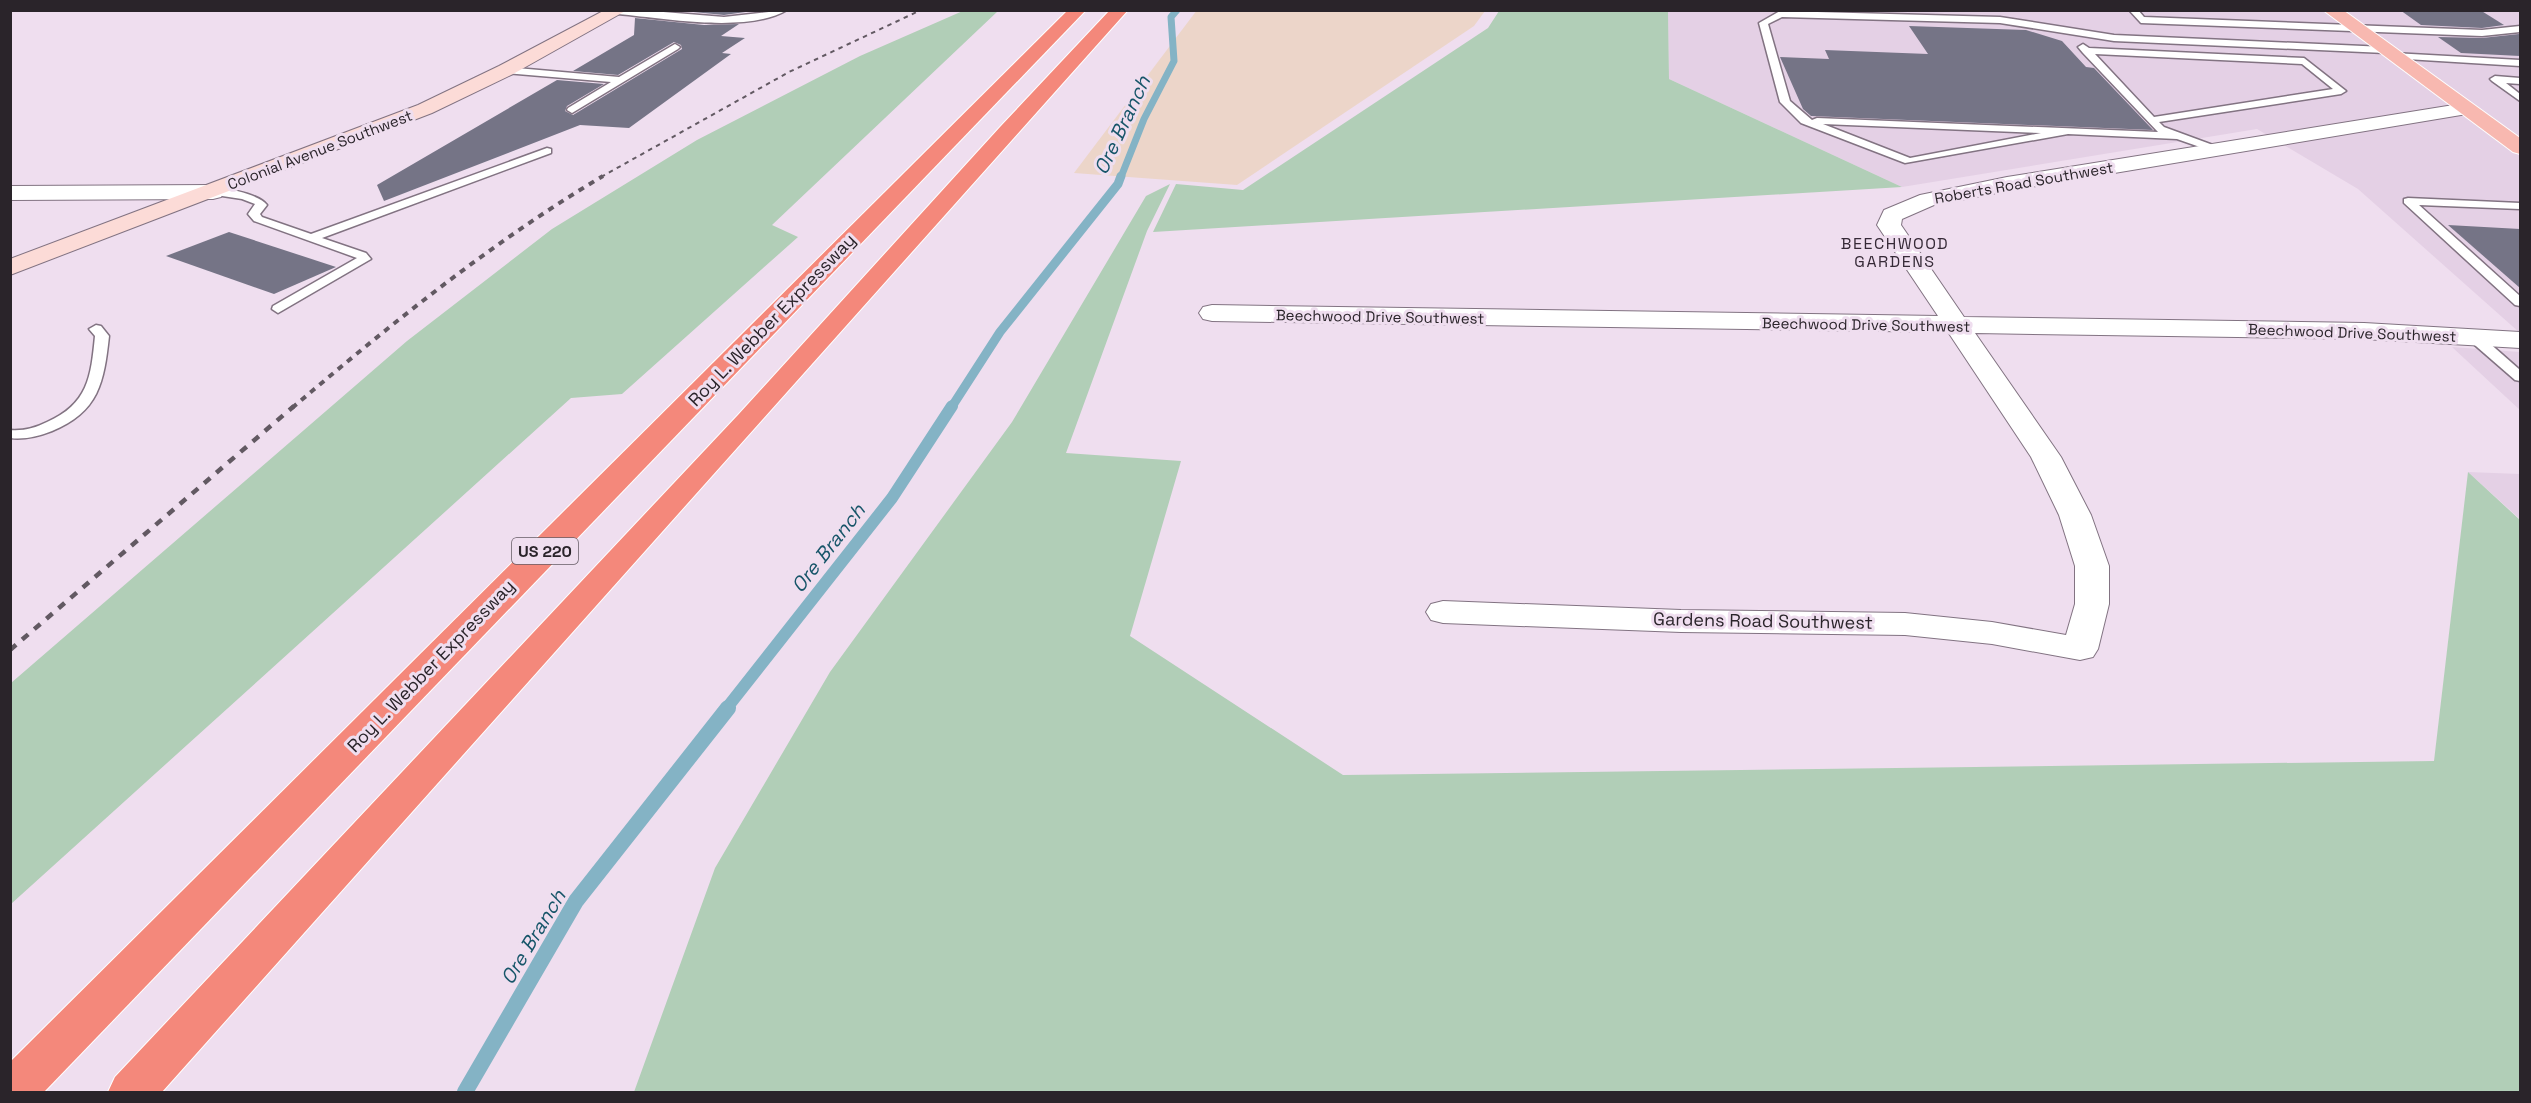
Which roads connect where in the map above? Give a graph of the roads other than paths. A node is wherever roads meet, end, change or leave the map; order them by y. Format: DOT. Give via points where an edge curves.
graph roads {
  1 [pos="783,10"];
  2 [pos="1078,10"];
  3 [pos="1120,10"];
  4 [pos="2133,10"];
  5 [pos="2185,10"];
  6 [pos="2331,10"];
  7 [pos="619,11"];
  8 [pos="2044,15"];
  9 [pos="2197,22"];
  10 [pos="2355,28"];
  11 [pos="2520,29"];
  12 [pos="2067,30"];
  13 [pos="2415,31"];
  14 [pos="675,47"];
  15 [pos="2086,51"];
  16 [pos="2389,53"];
  17 [pos="2455,60"];
  18 [pos="2520,63"];
  19 [pos="506,70"];
  20 [pos="621,80"];
  21 [pos="2520,81"];
  22 [pos="2520,98"];
  23 [pos="2466,109"];
  24 [pos="572,110"];
  25 [pos="2151,120"];
  26 [pos="1805,121"];
  27 [pos="2070,131"];
  28 [pos="2181,136"];
  29 [pos="2520,148"];
  30 [pos="2217,150"];
  31 [pos="547,151"];
  32 [pos="213,192"];
  33 [pos="10,193"];
  34 [pos="2520,206"];
  35 [pos="311,238"];
  36 [pos="10,268"];
  37 [pos="2520,302"];
  38 [pos="278,309"];
  39 [pos="1212,313"];
  40 [pos="1958,326"];
  41 [pos="96,329"];
  42 [pos="2474,337"];
  43 [pos="2520,340"];
  44 [pos="2520,376"];
  45 [pos="10,434"];
  46 [pos="1443,612"];
  47 [pos="2080,649"];
  48 [pos="13,1092"];
  49 [pos="132,1092"];
  1 -- 7 [label="lane" via="768,17 744,20"];
  2 -- 48 [label="highway, Roy L. Webber Expressway / US 220"];
  3 -- 49 [label="highway"];
  4 -- 9 [label="lane" via="2141,20"];
  5 -- 9 [label="lane"];
  6 -- 10 [label="main road"];
  7 -- 19 [label="main road, Colonial Avenue Southwest"];
  8 -- 12 [label="lane"];
  9 -- 10 [label="lane"];
  10 -- 13 [label="lane"];
  10 -- 16 [label="main road"];
  11 -- 13 [label="lane" via="2482,33"];
  12 -- 15 [label="lane"];
  12 -- 16 [label="lane" via="2125,39"];
  12 -- 26 [label="lane" via="2000,20 1780,14 1763,23 1785,102"];
  13 -- 17 [label="lane"];
  14 -- 20 [label="lane"];
  15 -- 25 [label="lane"];
  15 -- 25 [label="lane" via="2304,61 2341,91"];
  16 -- 17 [label="lane"];
  16 -- 23 [label="main road"];
  17 -- 18 [label="lane"];
  19 -- 20 [label="lane"];
  19 -- 32 [label="main road, Colonial Avenue Southwest" via="416,112"];
  20 -- 24 [label="lane"];
  21 -- 22 [label="lane" via="2494,79"];
  23 -- 29 [label="main road"];
  23 -- 30 [label="street, Roberts Road Southwest"];
  25 -- 28 [label="lane" via="2160,129"];
  26 -- 27 [label="lane"];
  26 -- 27 [label="lane" via="1909,162"];
  27 -- 28 [label="lane"];
  28 -- 30 [label="lane"];
  30 -- 40 [label="street, Roberts Road Southwest" via="1948,195 1892,215 1889,225"];
  31 -- 35 [label="lane"];
  32 -- 33 [label="street"];
  32 -- 35 [label="lane" via="259,202 255,217"];
  32 -- 36 [label="main road, Colonial Avenue Southwest"];
  34 -- 37 [label="lane" via="2408,201"];
  35 -- 38 [label="lane" via="365,259"];
  39 -- 40 [label="street, Beechwood Drive Southwest"];
  40 -- 42 [label="street, Beechwood Drive Southwest"];
  40 -- 47 [label="street, Roberts Road Southwest" via="2046,457 2075,515 2092,566 2092,604"];
  41 -- 45 [label="lane" via="102,336 100,352 94,389 84,405 67,420 25,436"];
  42 -- 43 [label="street, Beechwood Drive Southwest"];
  42 -- 44 [label="lane"];
  46 -- 47 [label="street, Gardens Road Southwest" via="1905,624 1992,633"];
}
